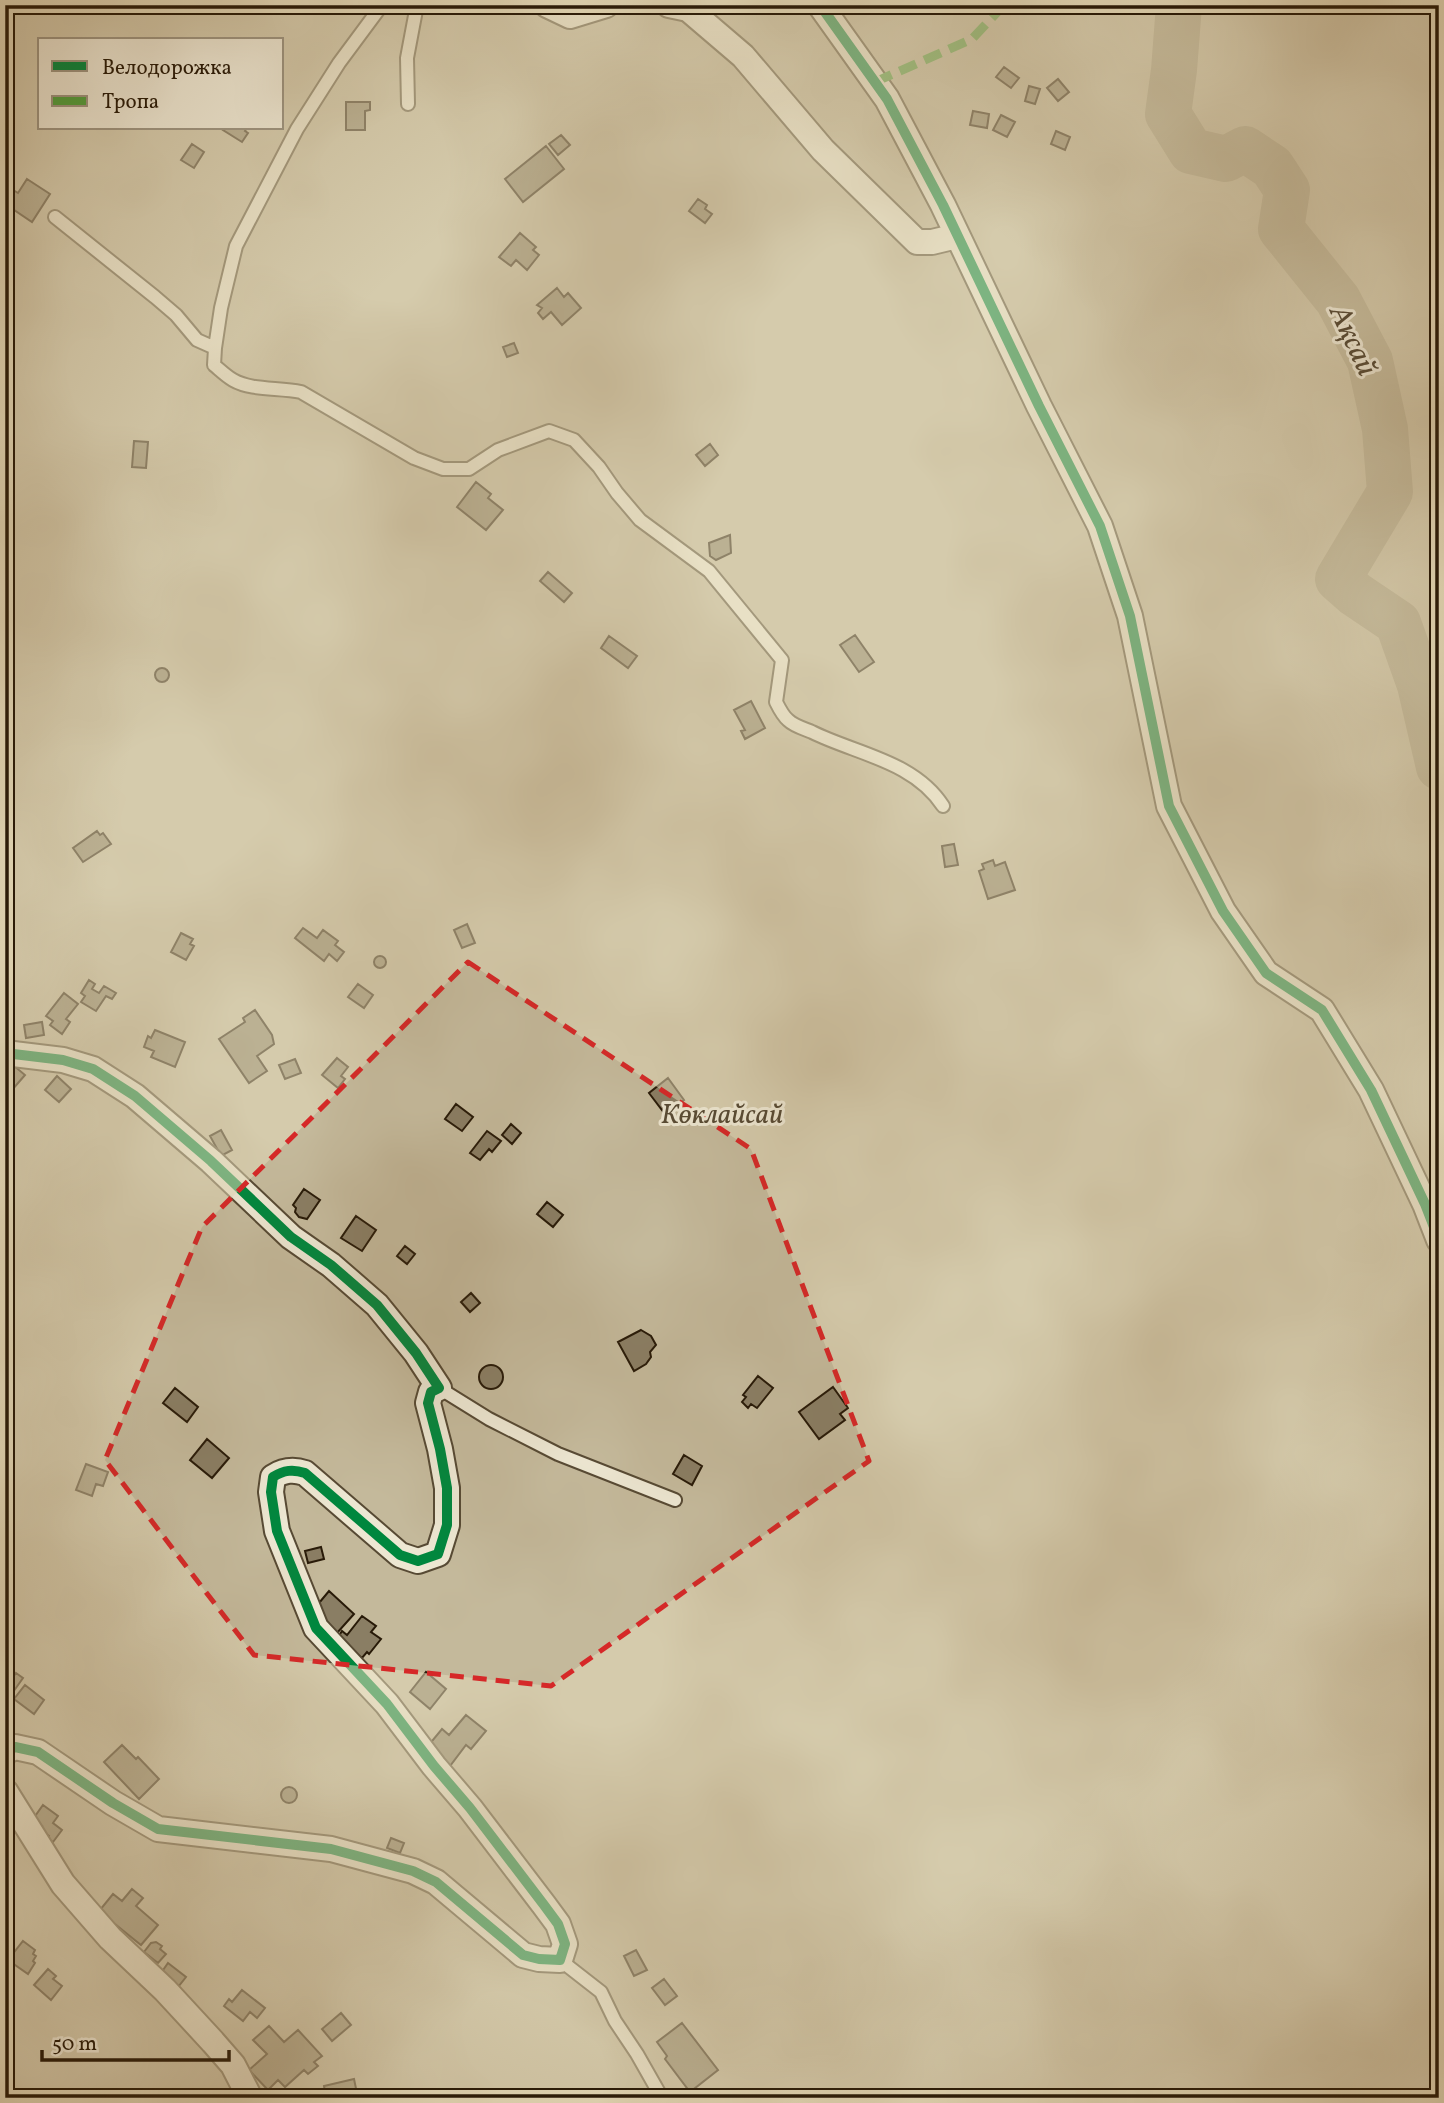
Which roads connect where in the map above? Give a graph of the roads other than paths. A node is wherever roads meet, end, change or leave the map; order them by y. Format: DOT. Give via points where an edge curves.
graph roads {
  1 [pos="382,5"];
  2 [pos="417,5"];
  3 [pos="547,5"];
  4 [pos="606,5"];
  5 [pos="669,5"];
  6 [pos="820,5"];
  7 [pos="408,104"];
  8 [pos="55,217"];
  9 [pos="957,236"];
  10 [pos="215,348"];
  11 [pos="943,806"];
  12 [pos="5,1053"];
  13 [pos="1439,1240"];
  14 [pos="439,1388"];
  15 [pos="675,1500"];
  16 [pos="5,1752"];
  17 [pos="5,1791"];
  18 [pos="560,1960"];
  19 [pos="250,2098"];
  20 [pos="662,2098"];
  1 -- 10 [label="lane" via="297,129 236,246"];
  2 -- 7 [label="lane" via="407,58"];
  3 -- 4 [label="street" via="570,16"];
  5 -- 9 [label="street" via="688,9 743,56 823,150 917,242"];
  6 -- 9 [label="street" via="887,99"];
  8 -- 10 [label="lane" via="176,315 197,340"];
  9 -- 13 [label="street" via="1100,526 1130,617 1169,806 1223,911 1266,973 1322,1010 1371,1090"];
  10 -- 11 [label="lane" via="214,365 234,380 301,392 414,458 443,469 469,469 498,450 549,431 574,440 640,520 709,571 782,660 776,702 787,720 906,772"];
  12 -- 14 [label="street" via="93,1069 135,1096 291,1237 377,1305"];
  14 -- 15 [label="lane" via="558,1454"];
  14 -- 18 [label="street" via="430,1392 428,1403 447,1488 447,1525 438,1554 418,1561 400,1555 297,1470 273,1477 277,1531 316,1628 387,1704 558,1924 565,1944"];
  16 -- 18 [label="street" via="15,1747 38,1752 158,1829 331,1849 413,1871 436,1882 523,1955"];
  17 -- 19 [label="street" via="63,1884 213,2042 233,2065"];
  18 -- 20 [label="lane" via="601,1992"];
}
